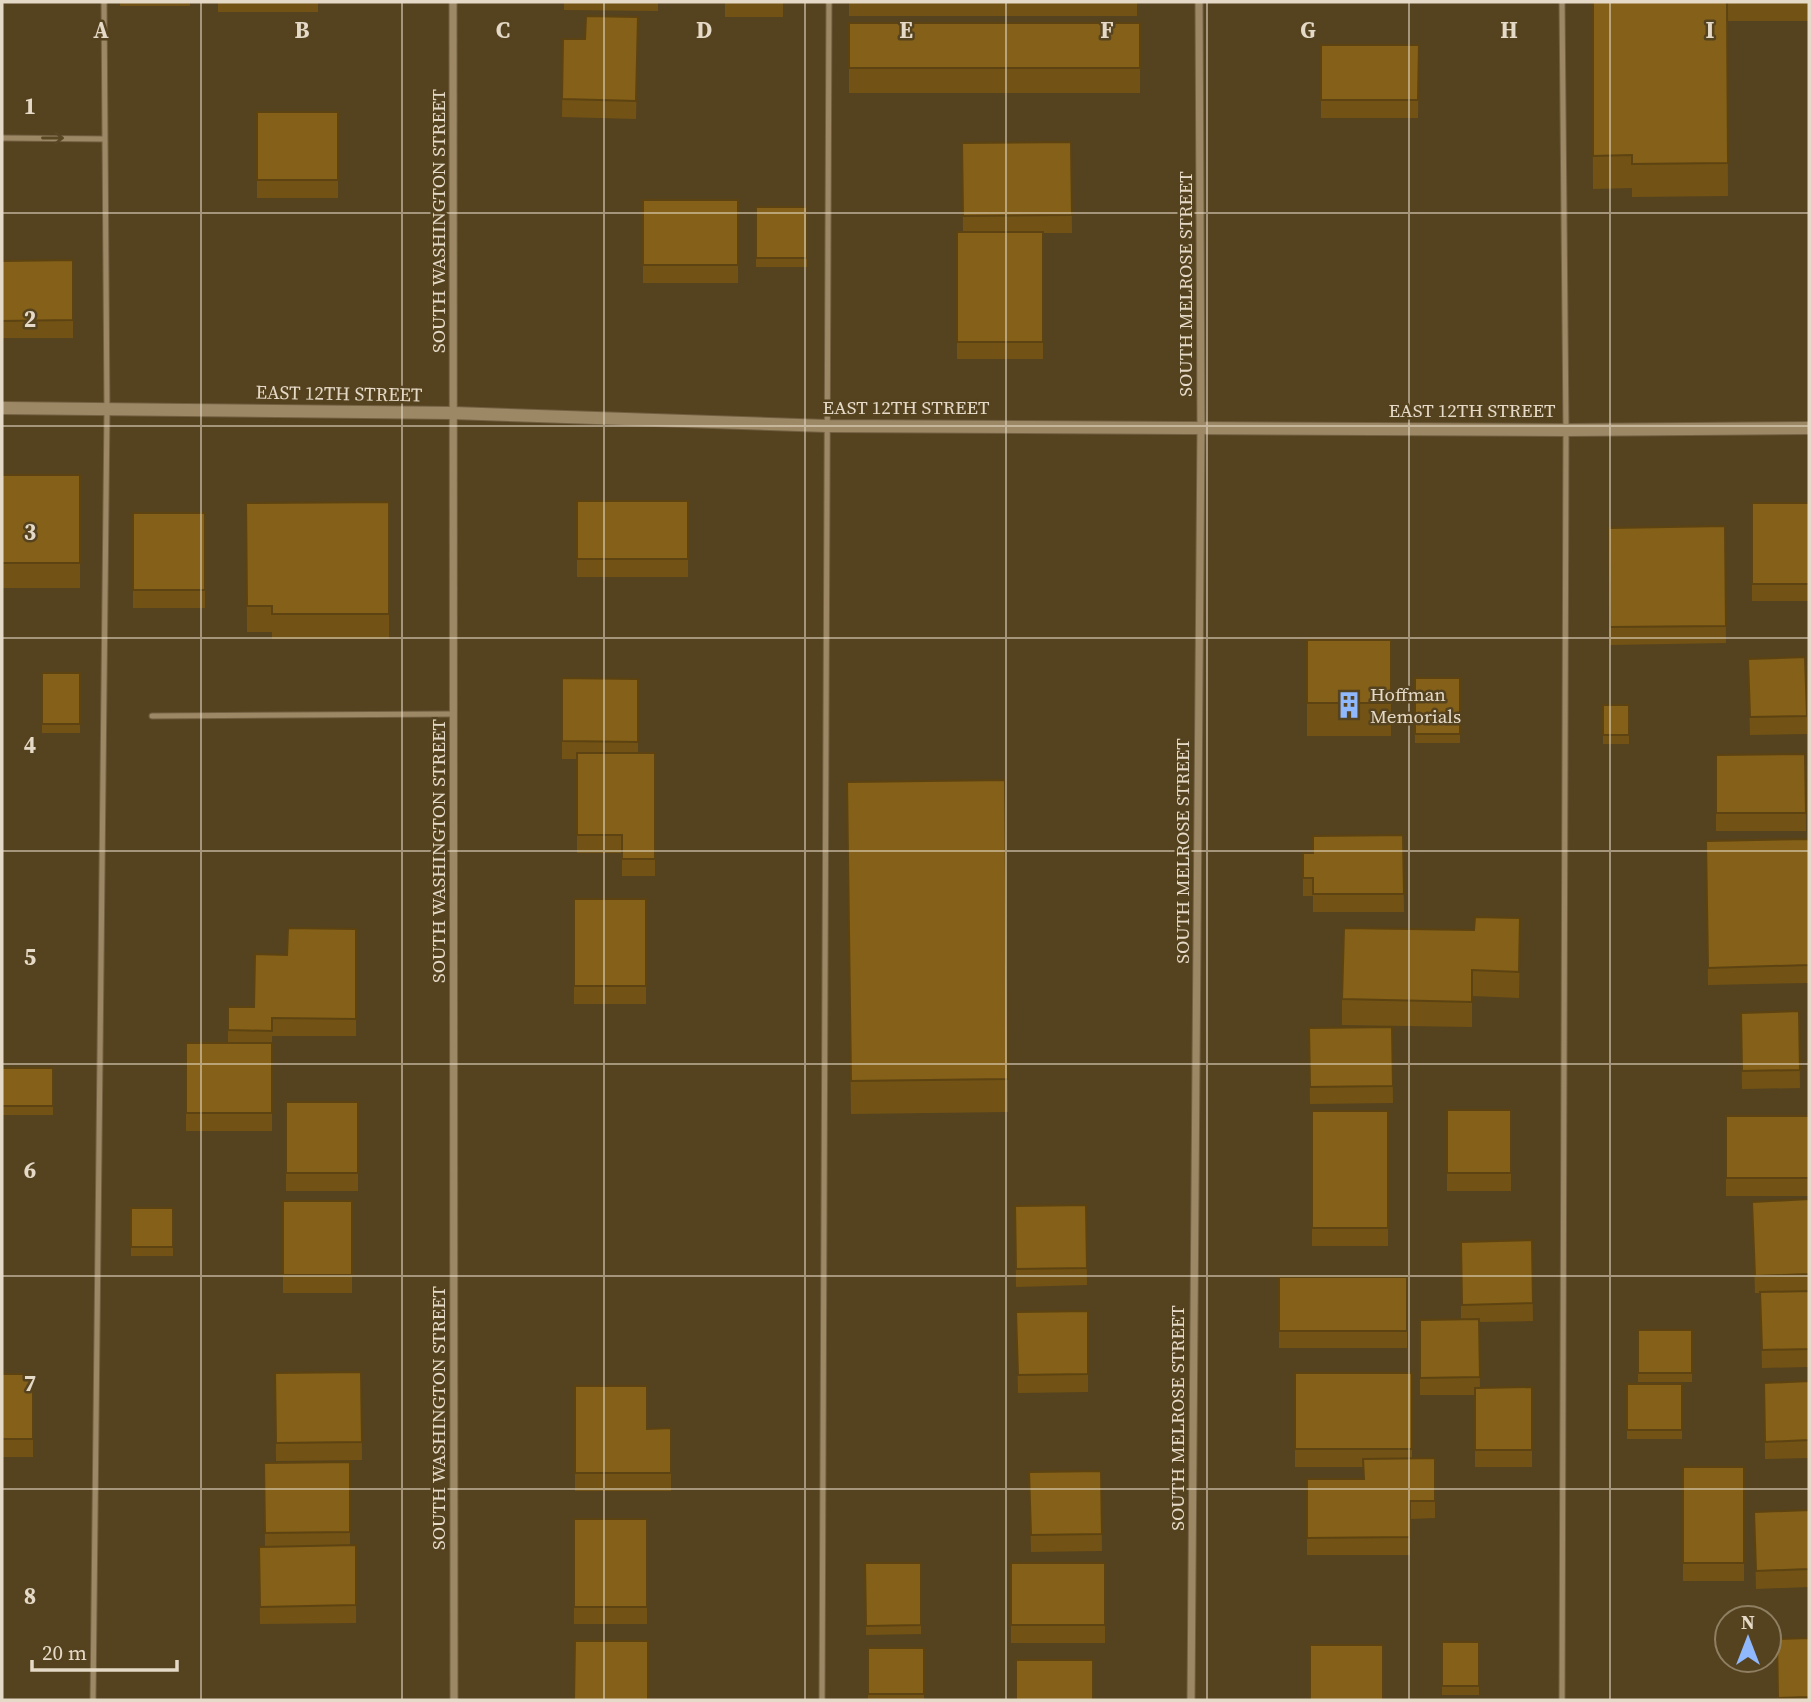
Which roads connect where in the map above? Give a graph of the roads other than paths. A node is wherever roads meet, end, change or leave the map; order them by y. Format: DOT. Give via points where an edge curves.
graph roads {
  1 [pos="103,2"];
  2 [pos="453,2"];
  3 [pos="829,2"];
  4 [pos="1199,2"];
  5 [pos="1562,2"];
  6 [pos="2,138"];
  7 [pos="105,139"];
  8 [pos="2,408"];
  9 [pos="107,410"];
  10 [pos="453,413"];
  11 [pos="827,426"];
  12 [pos="1201,428"];
  13 [pos="1809,428"];
  14 [pos="1566,430"];
  15 [pos="453,715"];
  16 [pos="152,716"];
  17 [pos="93,1700"];
  18 [pos="454,1700"];
  19 [pos="822,1700"];
  20 [pos="1191,1700"];
  21 [pos="1562,1700"];
  1 -- 7 [label="lane"];
  2 -- 10 [label="street, SOUTH WASHINGTON STREET"];
  3 -- 11 [label="lane"];
  4 -- 12 [label="street, SOUTH MELROSE STREET"];
  5 -- 14 [label="lane"];
  6 -- 7 [label="lane, one-way"];
  7 -- 9 [label="lane"];
  8 -- 9 [label="street, EAST 12TH STREET"];
  9 -- 10 [label="street, EAST 12TH STREET"];
  9 -- 17 [label="lane"];
  10 -- 11 [label="street, EAST 12TH STREET"];
  10 -- 15 [label="street, SOUTH WASHINGTON STREET"];
  11 -- 12 [label="street, EAST 12TH STREET"];
  11 -- 19 [label="lane"];
  12 -- 14 [label="street, EAST 12TH STREET"];
  12 -- 20 [label="street, SOUTH MELROSE STREET"];
  13 -- 14 [label="street, EAST 12TH STREET"];
  14 -- 21 [label="lane"];
  15 -- 16 [label="lane"];
  15 -- 18 [label="street, SOUTH WASHINGTON STREET"];
}
